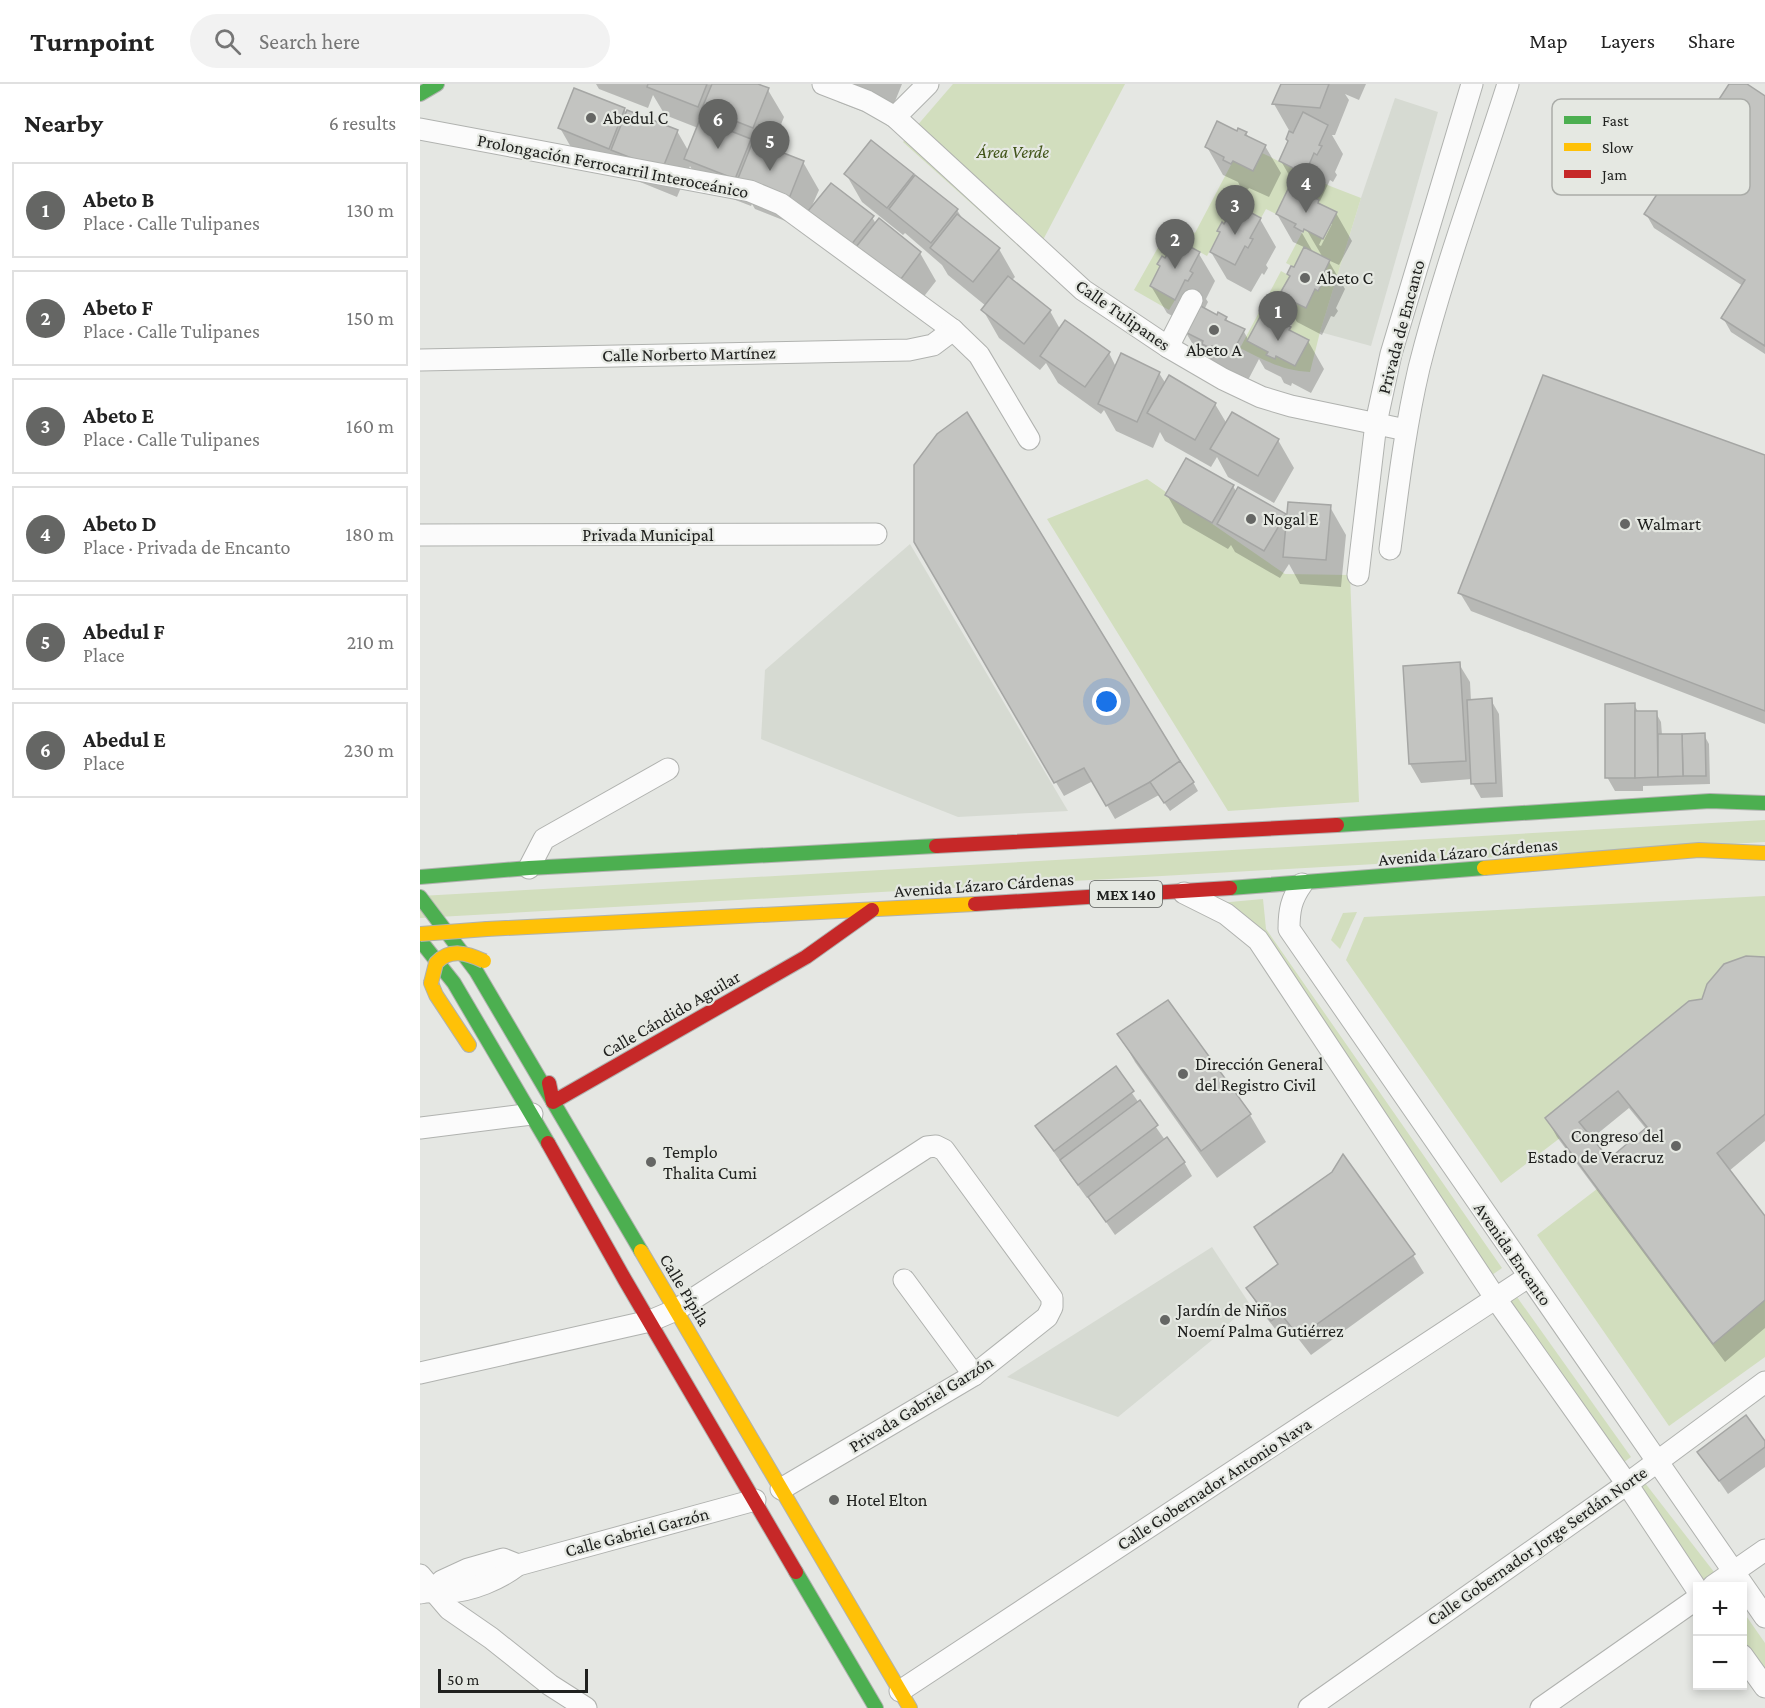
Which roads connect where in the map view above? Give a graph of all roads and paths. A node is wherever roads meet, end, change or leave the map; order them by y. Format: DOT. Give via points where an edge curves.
graph roads {
  1 [pos="437,84"];
  2 [pos="823,84"];
  3 [pos="928,84"];
  4 [pos="1472,84"];
  5 [pos="1508,84"];
  6 [pos="420,94"];
  7 [pos="895,117"];
  8 [pos="420,129"];
  9 [pos="1192,300"];
  10 [pos="953,330"];
  11 [pos="1168,347"];
  12 [pos="420,360"];
  13 [pos="1376,423"];
  14 [pos="1406,430"];
  15 [pos="1029,439"];
  16 [pos="876,534"];
  17 [pos="420,535"];
  18 [pos="1390,549"];
  19 [pos="1358,575"];
  20 [pos="668,769"];
  21 [pos="1765,803"];
  22 [pos="1765,853"];
  23 [pos="529,868"];
  24 [pos="420,877"];
  25 [pos="1302,884"];
  26 [pos="1178,890"];
  27 [pos="420,897"];
  28 [pos="872,910"];
  29 [pos="420,934"];
  30 [pos="420,939"];
  31 [pos="495,975"];
  32 [pos="506,995"];
  33 [pos="475,1054"];
  34 [pos="497,1083"];
  35 [pos="553,1102"];
  36 [pos="532,1114"];
  37 [pos="420,1128"];
  38 [pos="1528,1277"];
  39 [pos="904,1280"];
  40 [pos="1496,1299"];
  41 [pos="676,1310"];
  42 [pos="650,1321"];
  43 [pos="420,1373"];
  44 [pos="974,1375"];
  45 [pos="1765,1382"];
  46 [pos="1657,1460"];
  47 [pos="1627,1484"];
  48 [pos="781,1490"];
  49 [pos="755,1500"];
  50 [pos="1765,1550"];
  51 [pos="1734,1572"];
  52 [pos="1720,1582"];
  53 [pos="1693,1583"];
  54 [pos="424,1586"];
  55 [pos="1693,1602"];
  56 [pos="1765,1617"];
  57 [pos="1747,1661"];
  58 [pos="1765,1687"];
  59 [pos="905,1700"];
  60 [pos="870,1707"];
  61 [pos="586,1708"];
  62 [pos="1309,1708"];
  63 [pos="1541,1708"];
  1 -- 6 [label="main road"];
  2 -- 7 [label="street, Calle Tulipanes"];
  3 -- 7 [label="street"];
  4 -- 13 [label="street, Privada de Encanto" via="1391,354"];
  5 -- 14 [label="street, Privada de Encanto" via="1442,291"];
  7 -- 11 [label="street, Calle Tulipanes" via="1083,290"];
  8 -- 10 [label="street, Prolongación Ferrocarril Interoceánico" via="750,191 781,204"];
  9 -- 11 [label="street"];
  10 -- 12 [label="street, Calle Norberto Martínez" via="933,345 909,350"];
  10 -- 15 [label="street, Prolongación Ferrocarril Interoceánico" via="979,355"];
  11 -- 13 [label="street, Calle Tulipanes" via="1261,396"];
  13 -- 14 [label="street, Calle Tulipanes"];
  13 -- 19 [label="street, Privada de Encanto"];
  14 -- 18 [label="street, Privada de Encanto"];
  16 -- 17 [label="street, Privada Municipal"];
  20 -- 23 [label="street" via="544,839"];
  21 -- 23 [label="main road, Avenida Lázaro Cárdenas" via="1710,801 1359,824"];
  22 -- 25 [label="main road, Avenida Lázaro Cárdenas / MEX 140" via="1699,850"];
  23 -- 24 [label="main road, Avenida Lázaro Cárdenas"];
  25 -- 26 [label="main road, Avenida Lázaro Cárdenas / MEX 140"];
  25 -- 38 [label="street, Avenida Encanto" via="1289,909 1289,929"];
  26 -- 28 [label="main road, Avenida Lázaro Cárdenas / MEX 140"];
  26 -- 40 [label="street, Avenida Encanto" via="1226,914 1258,940"];
  27 -- 35 [label="main road, Calle Pípila" via="476,971"];
  28 -- 29 [label="main road, Avenida Lázaro Cárdenas / MEX 140, bridge" via="804,918"];
  28 -- 35 [label="main road, Calle Cándido Aguilar"];
  30 -- 36 [label="main road" via="454,983"];
  31 -- 33 [label="main road, bridge" via="484,961 457,952 441,958 431,974 436,995"];
  32 -- 35 [label="main road" via="546,1068"];
  34 -- 36 [label="main road"];
  35 -- 41 [label="main road, Calle Pípila"];
  36 -- 37 [label="street"];
  36 -- 42 [label="main road"];
  38 -- 40 [label="street, Calle Gobernador Antonio Nava"];
  38 -- 46 [label="street, Avenida Encanto"];
  39 -- 44 [label="street"];
  40 -- 47 [label="street, Avenida Encanto"];
  40 -- 59 [label="street, Calle Gobernador Antonio Nava"];
  41 -- 42 [label="street"];
  41 -- 44 [label="street, Privada Gabriel Garzón" via="927,1147 936,1146 944,1149 1052,1298 1047,1317"];
  41 -- 48 [label="main road, Calle Pípila"];
  42 -- 43 [label="street"];
  42 -- 49 [label="main road"];
  44 -- 48 [label="street, Privada Gabriel Garzón"];
  45 -- 46 [label="street, Calle Gobernador Jorge Serdán Norte"];
  46 -- 47 [label="street, Calle Gobernador Jorge Serdán Norte"];
  46 -- 51 [label="street, Avenida Encanto"];
  47 -- 53 [label="street, Avenida Encanto"];
  47 -- 62 [label="street, Calle Gobernador Jorge Serdán Norte"];
  48 -- 59 [label="main road, Calle Pípila"];
  49 -- 54 [label="street, Calle Gabriel Garzón" via="518,1565 507,1574 475,1586 448,1592"];
  49 -- 60 [label="main road"];
  50 -- 51 [label="street"];
  51 -- 52 [label="street"];
  51 -- 56 [label="street, Avenida Encanto"];
  54 -- 61 [label="street" via="449,1609"];
  55 -- 63 [label="street"];
  57 -- 58 [label="street"];
}
